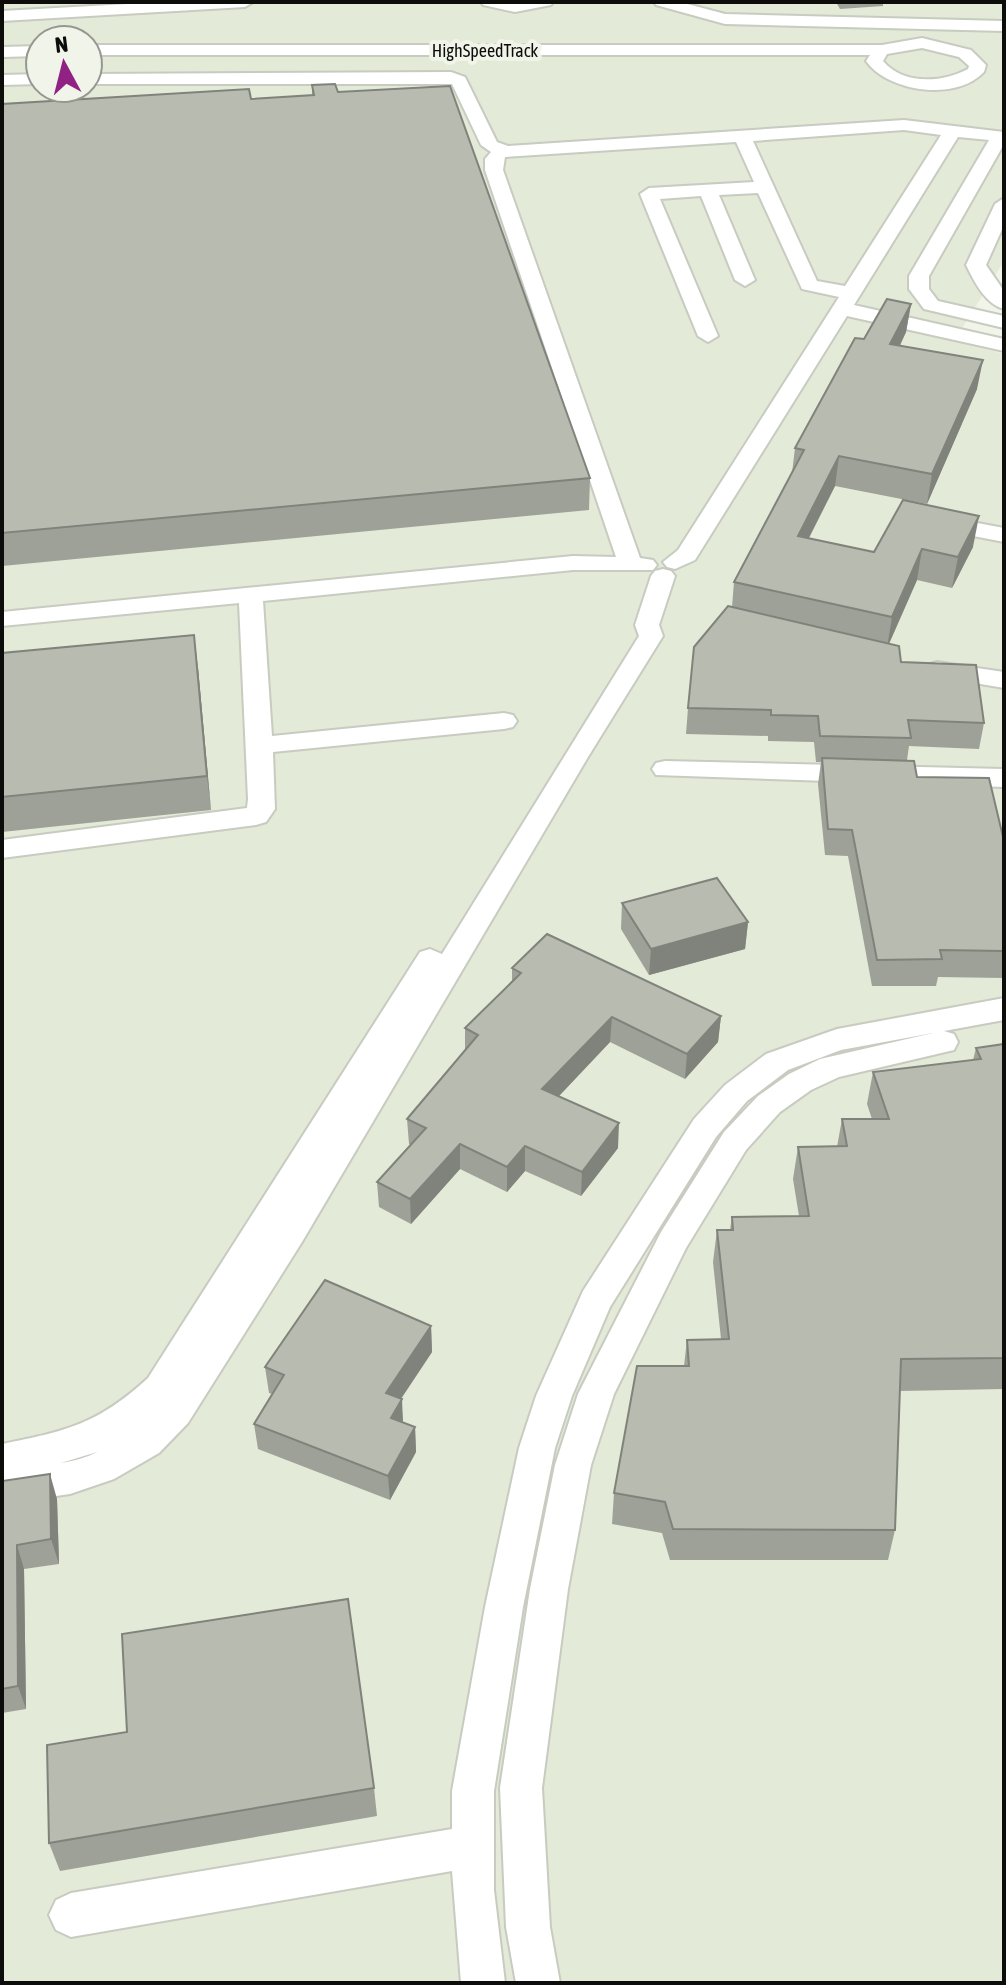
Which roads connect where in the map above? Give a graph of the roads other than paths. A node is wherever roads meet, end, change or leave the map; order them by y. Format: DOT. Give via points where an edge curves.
graph roads {
  1 [pos="58,2"];
  2 [pos="245,2"];
  3 [pos="489,2"];
  4 [pos="545,2"];
  5 [pos="662,2"];
  6 [pos="2,5"];
  7 [pos="896,10"];
  8 [pos="2,16"];
  9 [pos="1004,19"];
  10 [pos="1004,26"];
  11 [pos="104,50"];
  12 [pos="882,50"];
  13 [pos="24,51"];
  14 [pos="2,52"];
  15 [pos="24,79"];
  16 [pos="104,79"];
  17 [pos="2,80"];
  18 [pos="953,130"];
  19 [pos="742,136"];
  20 [pos="1002,136"];
  21 [pos="501,151"];
  22 [pos="765,187"];
  23 [pos="708,190"];
  24 [pos="1004,204"];
  25 [pos="745,280"];
  26 [pos="845,301"];
  27 [pos="1004,303"];
  28 [pos="1004,322"];
  29 [pos="708,336"];
  30 [pos="1004,345"];
  31 [pos="919,519"];
  32 [pos="1004,535"];
  33 [pos="653,567"];
  34 [pos="251,595"];
  35 [pos="2,619"];
  36 [pos="647,625"];
  37 [pos="908,664"];
  38 [pos="1004,680"];
  39 [pos="504,721"];
  40 [pos="259,745"];
  41 [pos="665,769"];
  42 [pos="1004,778"];
  43 [pos="2,849"];
  44 [pos="1004,1009"];
  45 [pos="1004,1030"];
  46 [pos="2,1460"];
  47 [pos="2,1488"];
  48 [pos="475,1846"];
  49 [pos="71,1915"];
  50 [pos="483,1983"];
  51 [pos="538,1983"];
  1 -- 6 [label="street"];
  2 -- 8 [label="street"];
  3 -- 4 [label="street" via="515,7"];
  5 -- 10 [label="street" via="725,19"];
  7 -- 9 [label="street" via="902,18"];
  11 -- 12 [label="street, HighSpeedTrack"];
  12 -- 12 [label="street, HighSpeedTrack" via="938,45 965,53 978,65 968,78 955,82 919,83 878,68 874,61"];
  13 -- 14 [label="street"];
  15 -- 17 [label="street"];
  16 -- 21 [label="street" via="441,76 459,81 459,95 490,145"];
  18 -- 19 [label="street" via="904,125"];
  18 -- 20 [label="street"];
  18 -- 26 [label="street"];
  19 -- 21 [label="street"];
  19 -- 22 [label="street"];
  20 -- 28 [label="street" via="919,276 919,289 940,309"];
  21 -- 33 [label="street" via="494,170"];
  22 -- 23 [label="street"];
  22 -- 26 [label="street" via="809,285"];
  23 -- 25 [label="street"];
  23 -- 29 [label="street" via="649,194"];
  24 -- 27 [label="street" via="976,265"];
  26 -- 30 [label="street"];
  26 -- 33 [label="street" via="687,555"];
  31 -- 32 [label="street"];
  33 -- 34 [label="street" via="573,563"];
  33 -- 36 [label="street"];
  34 -- 35 [label="street"];
  34 -- 40 [label="street"];
  36 -- 46 [label="street" via="631,633 161,1389 119,1426 92,1439"];
  36 -- 47 [label="street" via="651,636 290,1233 175,1412 146,1442 101,1468"];
  37 -- 38 [label="street"];
  39 -- 40 [label="street"];
  40 -- 43 [label="street" via="261,809 248,819"];
  41 -- 42 [label="street"];
  44 -- 48 [label="street" via="837,1040 777,1062 718,1111 668,1182 595,1301 537,1448 473,1791"];
  45 -- 51 [label="street" via="831,1067 769,1104 735,1141 673,1241 596,1394 573,1465 549,1589 521,1788 528,1927"];
  48 -- 49 [label="street"];
  48 -- 50 [label="street" via="473,1890"];
}
